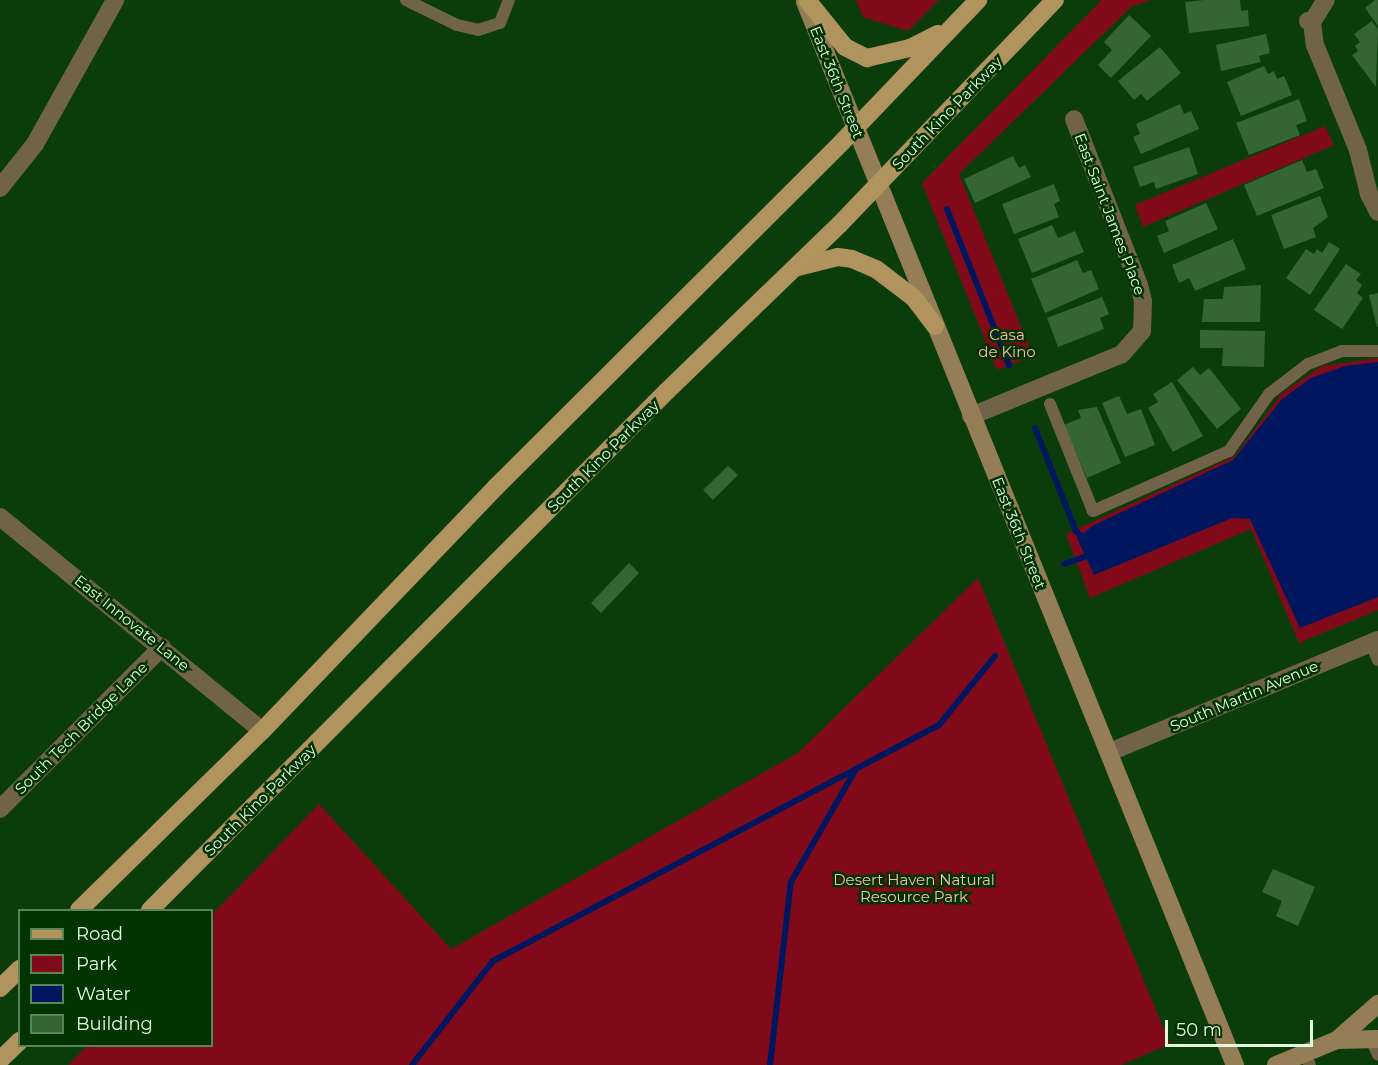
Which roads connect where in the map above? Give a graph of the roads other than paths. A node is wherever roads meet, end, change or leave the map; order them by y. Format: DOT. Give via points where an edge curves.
graph roads {
  1 [pos="115,0"];
  2 [pos="406,0"];
  3 [pos="508,0"];
  4 [pos="806,0"];
  5 [pos="978,0"];
  6 [pos="1054,0"];
  7 [pos="1326,0"];
  8 [pos="950,28"];
  9 [pos="1074,119"];
  10 [pos="856,128"];
  11 [pos="879,184"];
  12 [pos="0,188"];
  13 [pos="1375,215"];
  14 [pos="793,269"];
  15 [pos="935,326"];
  16 [pos="1378,351"];
  17 [pos="1050,404"];
  18 [pos="971,416"];
  19 [pos="0,517"];
  20 [pos="1374,641"];
  21 [pos="162,647"];
  22 [pos="1378,660"];
  23 [pos="262,731"];
  24 [pos="1110,752"];
  25 [pos="0,809"];
  26 [pos="80,909"];
  27 [pos="151,909"];
  28 [pos="18,971"];
  29 [pos="0,988"];
  30 [pos="1378,1004"];
  31 [pos="1337,1040"];
  32 [pos="18,1043"];
  33 [pos="1376,1044"];
  34 [pos="1307,1059"];
  35 [pos="0,1060"];
  36 [pos="1236,1065"];
  37 [pos="1276,1065"];
  1 -- 12 [label="street" via="35,144"];
  2 -- 3 [label="lane" via="457,25 478,30 500,23"];
  4 -- 8 [label="main road" via="845,47 867,58 910,48"];
  4 -- 10 [label="main road, East 36th Street"];
  5 -- 8 [label="main road"];
  6 -- 11 [label="main road, South Kino Parkway"];
  7 -- 13 [label="street" via="1310,21 1315,45 1358,150"];
  8 -- 10 [label="main road"];
  9 -- 18 [label="street, East Saint James Place" via="1139,285 1151,326 1122,354"];
  10 -- 11 [label="main road, East 36th Street"];
  10 -- 23 [label="main road" via="496,487"];
  11 -- 14 [label="main road, South Kino Parkway"];
  11 -- 15 [label="main road, East 36th Street"];
  14 -- 15 [label="main road" via="838,256 852,259 876,269 914,298"];
  14 -- 27 [label="main road, South Kino Parkway"];
  15 -- 18 [label="main road, East 36th Street"];
  16 -- 17 [label="lane" via="1342,351 1308,364 1269,394 1229,451 1093,511"];
  18 -- 24 [label="main road, East 36th Street"];
  19 -- 21 [label="street, East Innovate Lane"];
  20 -- 22 [label="lane"];
  20 -- 24 [label="street, South Martin Avenue"];
  21 -- 23 [label="street, East Innovate Lane"];
  21 -- 25 [label="street, South Tech Bridge Lane"];
  23 -- 26 [label="main road"];
  24 -- 36 [label="main road, East 36th Street"];
  28 -- 29 [label="main road"];
  30 -- 31 [label="main road"];
  31 -- 33 [label="main road"];
  31 -- 34 [label="main road"];
  32 -- 35 [label="main road"];
  34 -- 37 [label="main road"];
}
